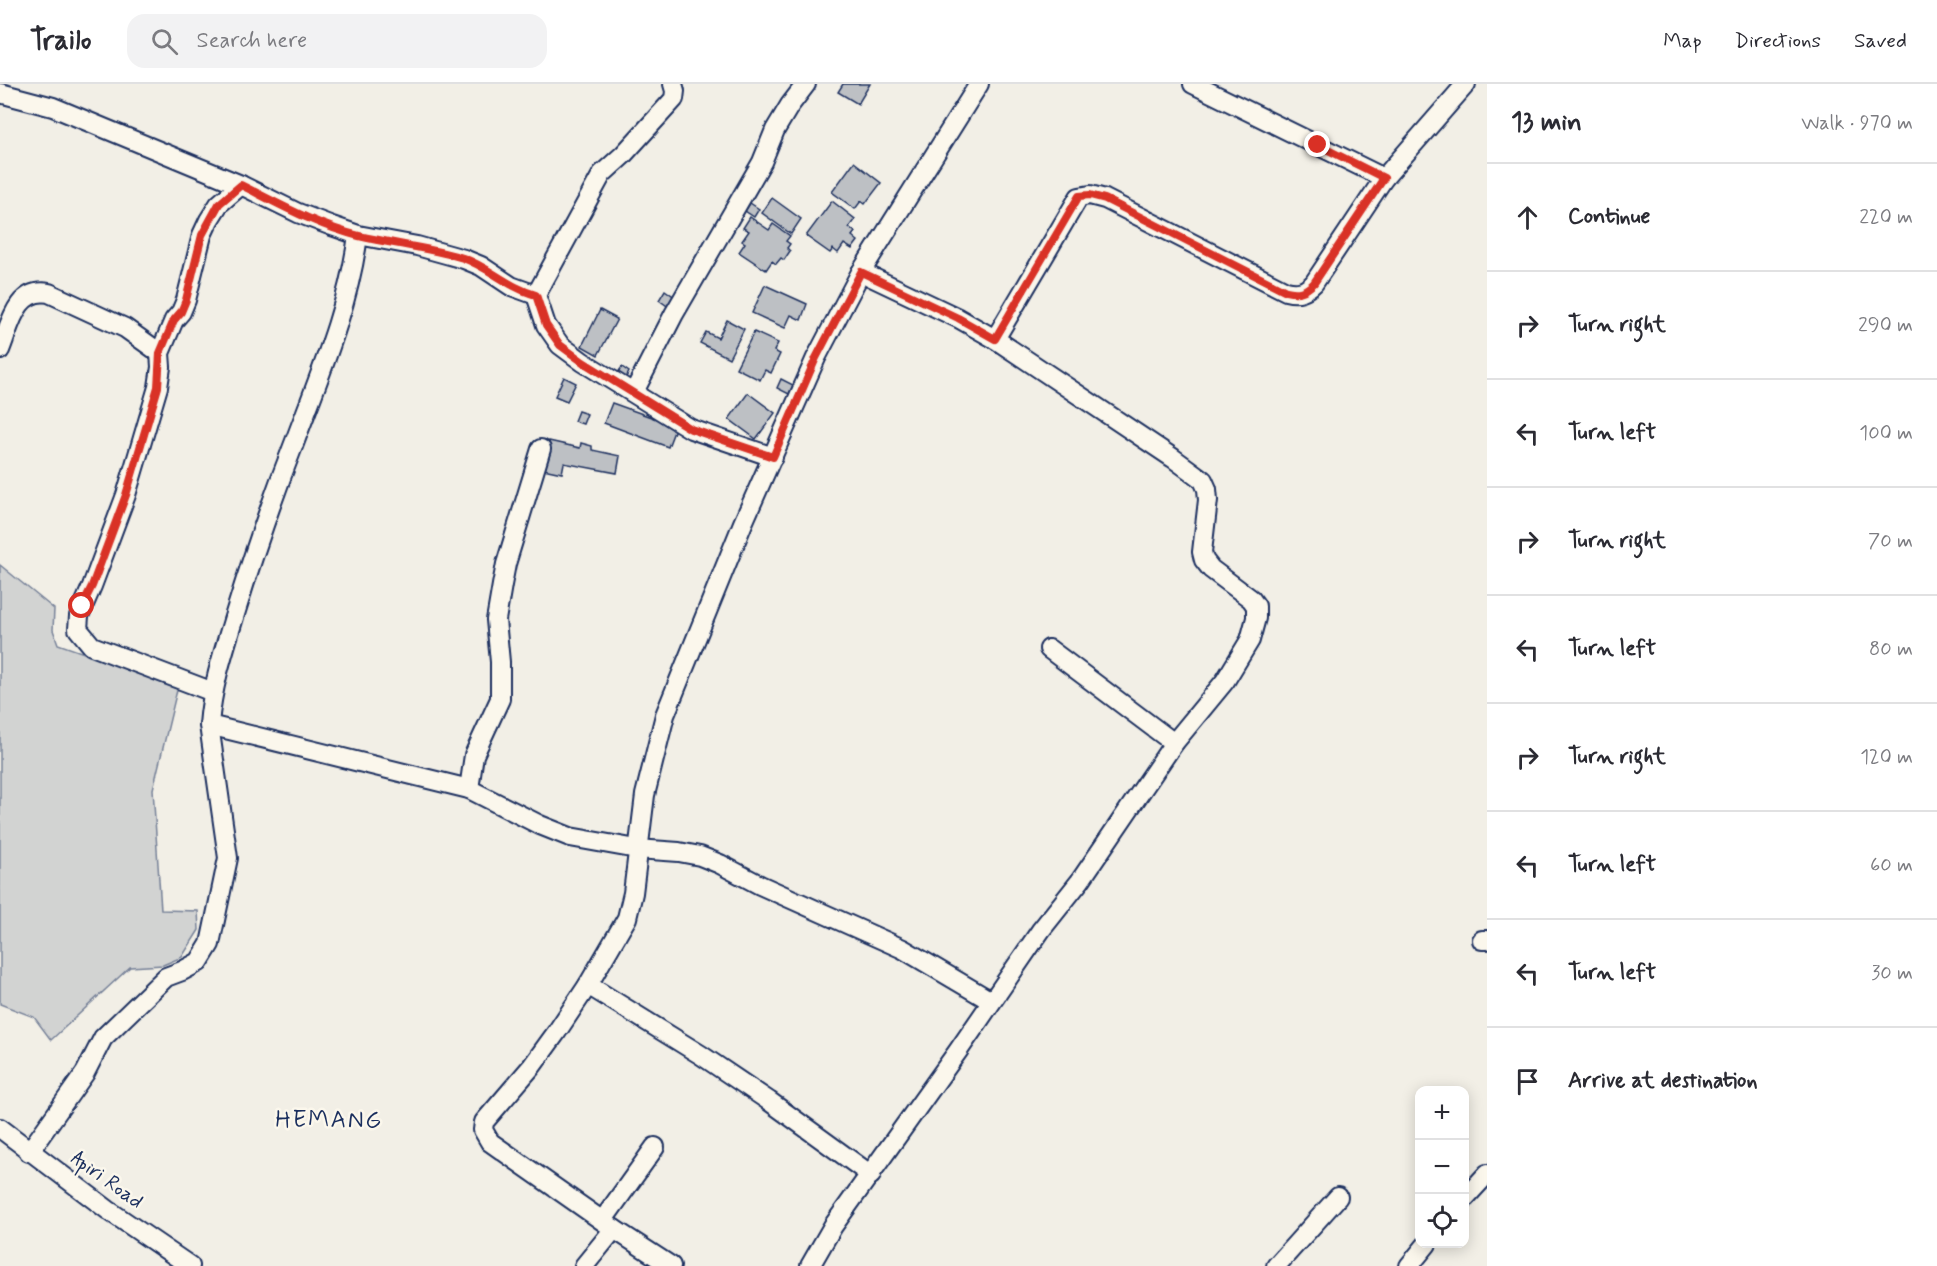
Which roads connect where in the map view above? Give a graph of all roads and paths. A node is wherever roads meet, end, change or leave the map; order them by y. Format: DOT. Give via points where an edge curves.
graph roads {
  1 [pos="674,84"];
  2 [pos="806,84"];
  3 [pos="979,84"];
  4 [pos="1193,84"];
  5 [pos="1466,84"];
  6 [pos="0,93"];
  7 [pos="1384,178"];
  8 [pos="241,185"];
  9 [pos="358,235"];
  10 [pos="861,272"];
  11 [pos="536,295"];
  12 [pos="995,339"];
  13 [pos="0,350"];
  14 [pos="160,353"];
  15 [pos="634,392"];
  16 [pos="541,448"];
  17 [pos="773,457"];
  18 [pos="1049,649"];
  19 [pos="213,692"];
  20 [pos="209,725"];
  21 [pos="1174,743"];
  22 [pos="469,789"];
  23 [pos="637,849"];
  24 [pos="588,985"];
  25 [pos="991,1001"];
  26 [pos="4,1138"];
  27 [pos="655,1147"];
  28 [pos="30,1152"];
  29 [pos="1487,1174"];
  30 [pos="871,1175"];
  31 [pos="1469,1194"];
  32 [pos="1338,1197"];
  33 [pos="608,1225"];
  34 [pos="1424,1248"];
  35 [pos="190,1266"];
  36 [pos="584,1266"];
  37 [pos="671,1266"];
  38 [pos="810,1266"];
  39 [pos="1276,1266"];
  40 [pos="1409,1266"];
  1 -- 11 [label="street" via="674,99 602,174"];
  2 -- 15 [label="street" via="775,130 762,162"];
  3 -- 10 [label="street"];
  4 -- 7 [label="street"];
  5 -- 7 [label="street"];
  6 -- 8 [label="street" via="53,107"];
  7 -- 12 [label="street" via="1314,283 1296,293 1105,199 1079,196"];
  8 -- 9 [label="street" via="298,213"];
  8 -- 14 [label="street" via="219,204 209,220 186,300"];
  9 -- 11 [label="street" via="464,259 511,286"];
  9 -- 19 [label="street" via="354,264 326,359 259,540"];
  10 -- 12 [label="street"];
  10 -- 17 [label="street" via="816,358"];
  11 -- 15 [label="street" via="546,325 560,345"];
  12 -- 21 [label="street" via="1173,458 1203,480 1207,489 1204,560 1251,599 1256,606 1256,618 1250,640 1225,681"];
  13 -- 14 [label="street" via="18,305 38,291 125,328"];
  14 -- 19 [label="street" via="158,387 126,495 82,606 78,629 92,646"];
  15 -- 17 [label="street" via="691,429"];
  16 -- 22 [label="street" via="506,564 496,620 500,699 474,755"];
  17 -- 23 [label="street" via="665,715 645,795"];
  18 -- 21 [label="street"];
  19 -- 20 [label="street"];
  20 -- 22 [label="street"];
  20 -- 28 [label="street" via="228,858 210,944 199,962 166,976 103,1038 85,1073"];
  21 -- 25 [label="street" via="1080,881"];
  22 -- 23 [label="street" via="570,837"];
  23 -- 24 [label="street" via="627,918"];
  23 -- 25 [label="street" via="679,852 720,864 903,949"];
  24 -- 30 [label="street" via="730,1075"];
  24 -- 33 [label="street" via="532,1066 486,1119 483,1130 490,1142"];
  25 -- 30 [label="street"];
  26 -- 28 [label="street, Apiri Road"];
  27 -- 33 [label="street"];
  28 -- 35 [label="street, Apiri Road"];
  29 -- 31 [label="street"];
  30 -- 38 [label="street" via="833,1226"];
  32 -- 39 [label="street"];
  33 -- 36 [label="street"];
  33 -- 37 [label="street"];
  34 -- 40 [label="street"];
}
